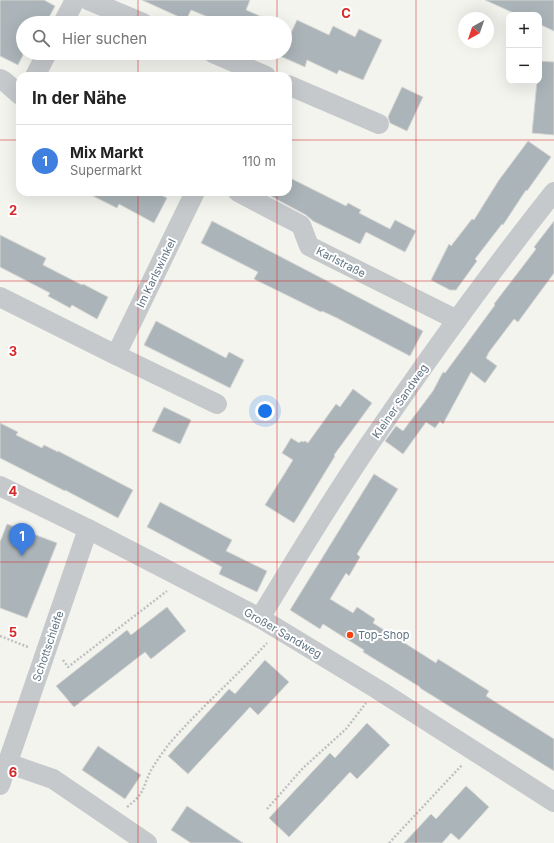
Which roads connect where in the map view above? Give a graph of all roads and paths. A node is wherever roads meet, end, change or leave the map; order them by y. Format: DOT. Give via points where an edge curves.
graph roads {
  1 [pos="75,0"];
  2 [pos="88,0"];
  3 [pos="67,16"];
  4 [pos="126,16"];
  5 [pos="43,60"];
  6 [pos="229,60"];
  7 [pos="37,72"];
  8 [pos="257,72"];
  9 [pos="0,79"];
  10 [pos="292,87"];
  11 [pos="16,92"];
  12 [pos="379,124"];
  13 [pos="554,192"];
  14 [pos="193,196"];
  15 [pos="246,196"];
  16 [pos="0,297"];
  17 [pos="457,320"];
  18 [pos="116,355"];
  19 [pos="217,404"];
  20 [pos="0,486"];
  21 [pos="88,529"];
  22 [pos="177,574"];
  23 [pos="260,618"];
  24 [pos="279,629"];
  25 [pos="0,636"];
  26 [pos="48,648"];
  27 [pos="377,689"];
  28 [pos="474,751"];
  29 [pos="7,763"];
  30 [pos="0,785"];
  31 [pos="554,802"];
  32 [pos="267,809"];
  33 [pos="111,820"];
  34 [pos="147,843"];
  35 [pos="389,843"];
  1 -- 3 [label="street"];
  2 -- 4 [label="street"];
  5 -- 7 [label="street"];
  6 -- 8 [label="street"];
  9 -- 11 [label="street"];
  10 -- 12 [label="street"];
  13 -- 17 [label="street, Kleiner Sandweg"];
  14 -- 18 [label="street, Im Karlswinkel"];
  15 -- 17 [label="street, Karlstraße" via="301,225 309,246"];
  16 -- 18 [label="street"];
  17 -- 23 [label="street, Kleiner Sandweg" via="374,437"];
  18 -- 19 [label="street"];
  20 -- 21 [label="street, Großer Sandweg"];
  21 -- 22 [label="street, Großer Sandweg"];
  21 -- 26 [label="street, Schottschleife"];
  22 -- 23 [label="street, Großer Sandweg"];
  22 -- 26 [label="path" via="168,590 68,667"];
  23 -- 24 [label="street, Großer Sandweg"];
  24 -- 27 [label="street, Großer Sandweg"];
  24 -- 33 [label="path" via="182,730 151,771 139,797"];
  25 -- 26 [label="path"];
  26 -- 29 [label="street, Schottschleife"];
  27 -- 28 [label="street, Großer Sandweg"];
  27 -- 32 [label="path" via="346,728 303,768"];
  28 -- 31 [label="street, Großer Sandweg"];
  28 -- 35 [label="path"];
  29 -- 30 [label="street, Schottschleife"];
  29 -- 33 [label="street" via="53,779"];
  33 -- 34 [label="street"];
}
